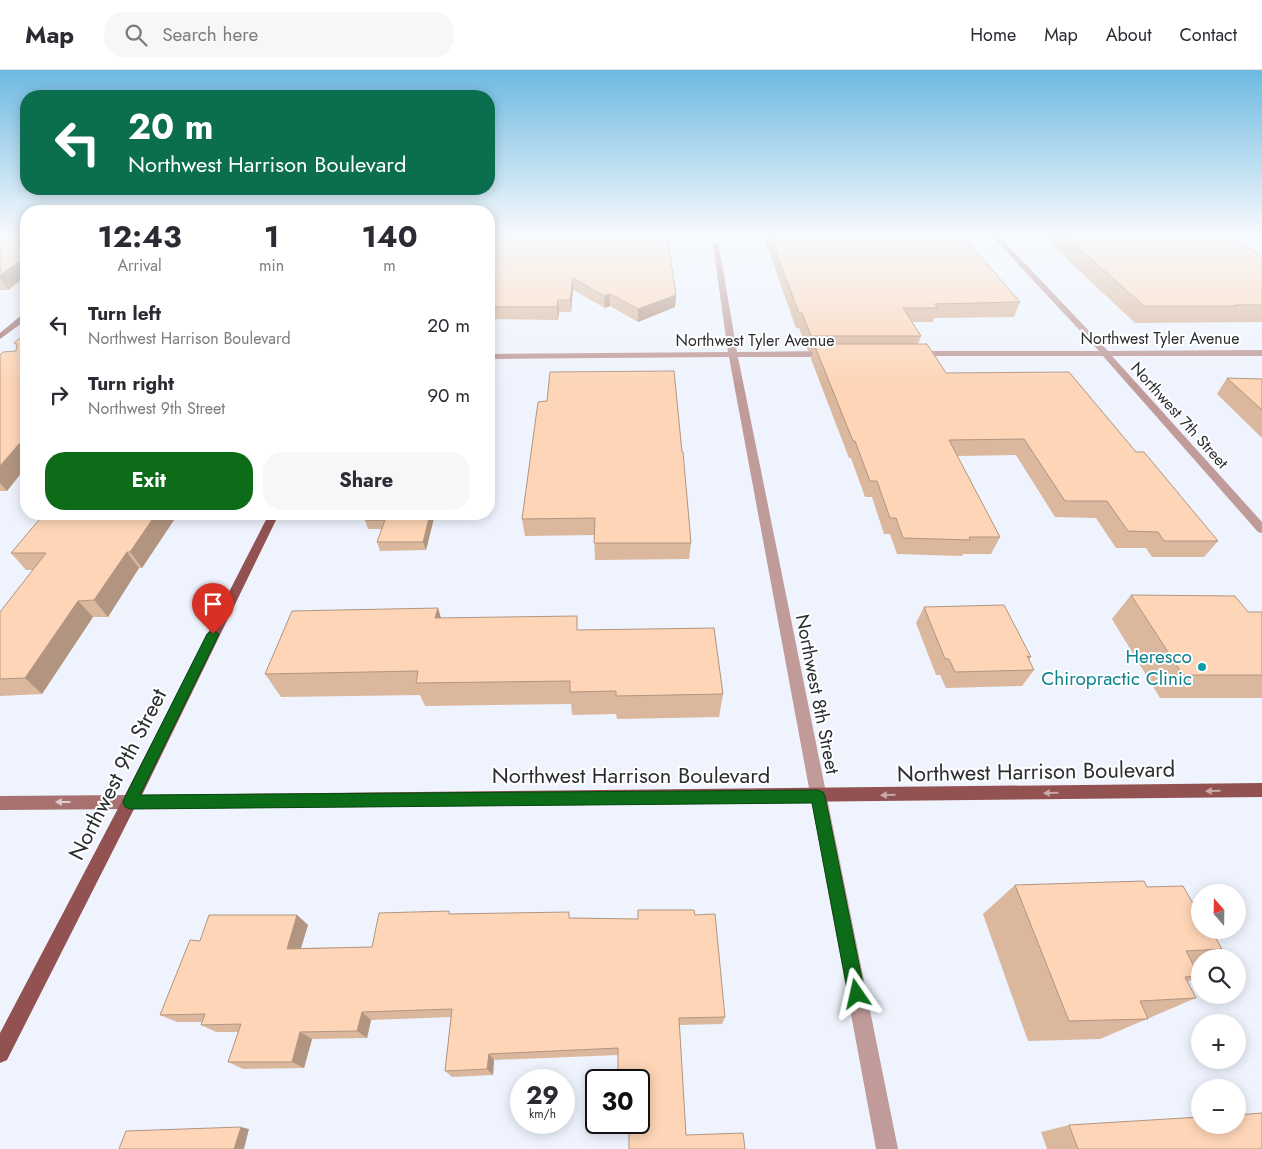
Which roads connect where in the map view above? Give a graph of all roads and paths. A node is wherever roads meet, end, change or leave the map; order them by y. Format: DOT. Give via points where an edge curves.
graph roads {
  1 [pos="722,284"];
  2 [pos="1040,284"];
  3 [pos="20,321"];
  4 [pos="0,337"];
  5 [pos="1262,352"];
  6 [pos="841,354"];
  7 [pos="907,354"];
  8 [pos="1106,354"];
  9 [pos="733,355"];
  10 [pos="495,357"];
  11 [pos="271,520"];
  12 [pos="1262,529"];
  13 [pos="1262,790"];
  14 [pos="818,796"];
  15 [pos="130,802"];
  16 [pos="0,803"];
  17 [pos="0,1054"];
  18 [pos="887,1149"];
  1 -- 9 [label="street, Northwest 8th Street"];
  2 -- 8 [label="street, Northwest 7th Street"];
  3 -- 4 [label="main road"];
  5 -- 8 [label="street, Northwest Tyler Avenue"];
  6 -- 9 [label="street, Northwest Tyler Avenue"];
  7 -- 8 [label="street, Northwest Tyler Avenue"];
  8 -- 12 [label="street, Northwest 7th Street"];
  9 -- 10 [label="street, Northwest Tyler Avenue"];
  9 -- 14 [label="street, Northwest 8th Street"];
  11 -- 15 [label="main road, Northwest 9th Street"];
  13 -- 14 [label="main road, Northwest Harrison Boulevard, one-way"];
  14 -- 15 [label="main road, Northwest Harrison Boulevard"];
  14 -- 18 [label="street, Northwest 8th Street"];
  15 -- 16 [label="main road, Northwest Harrison Boulevard, one-way"];
  15 -- 17 [label="main road, Northwest 9th Street"];
}
